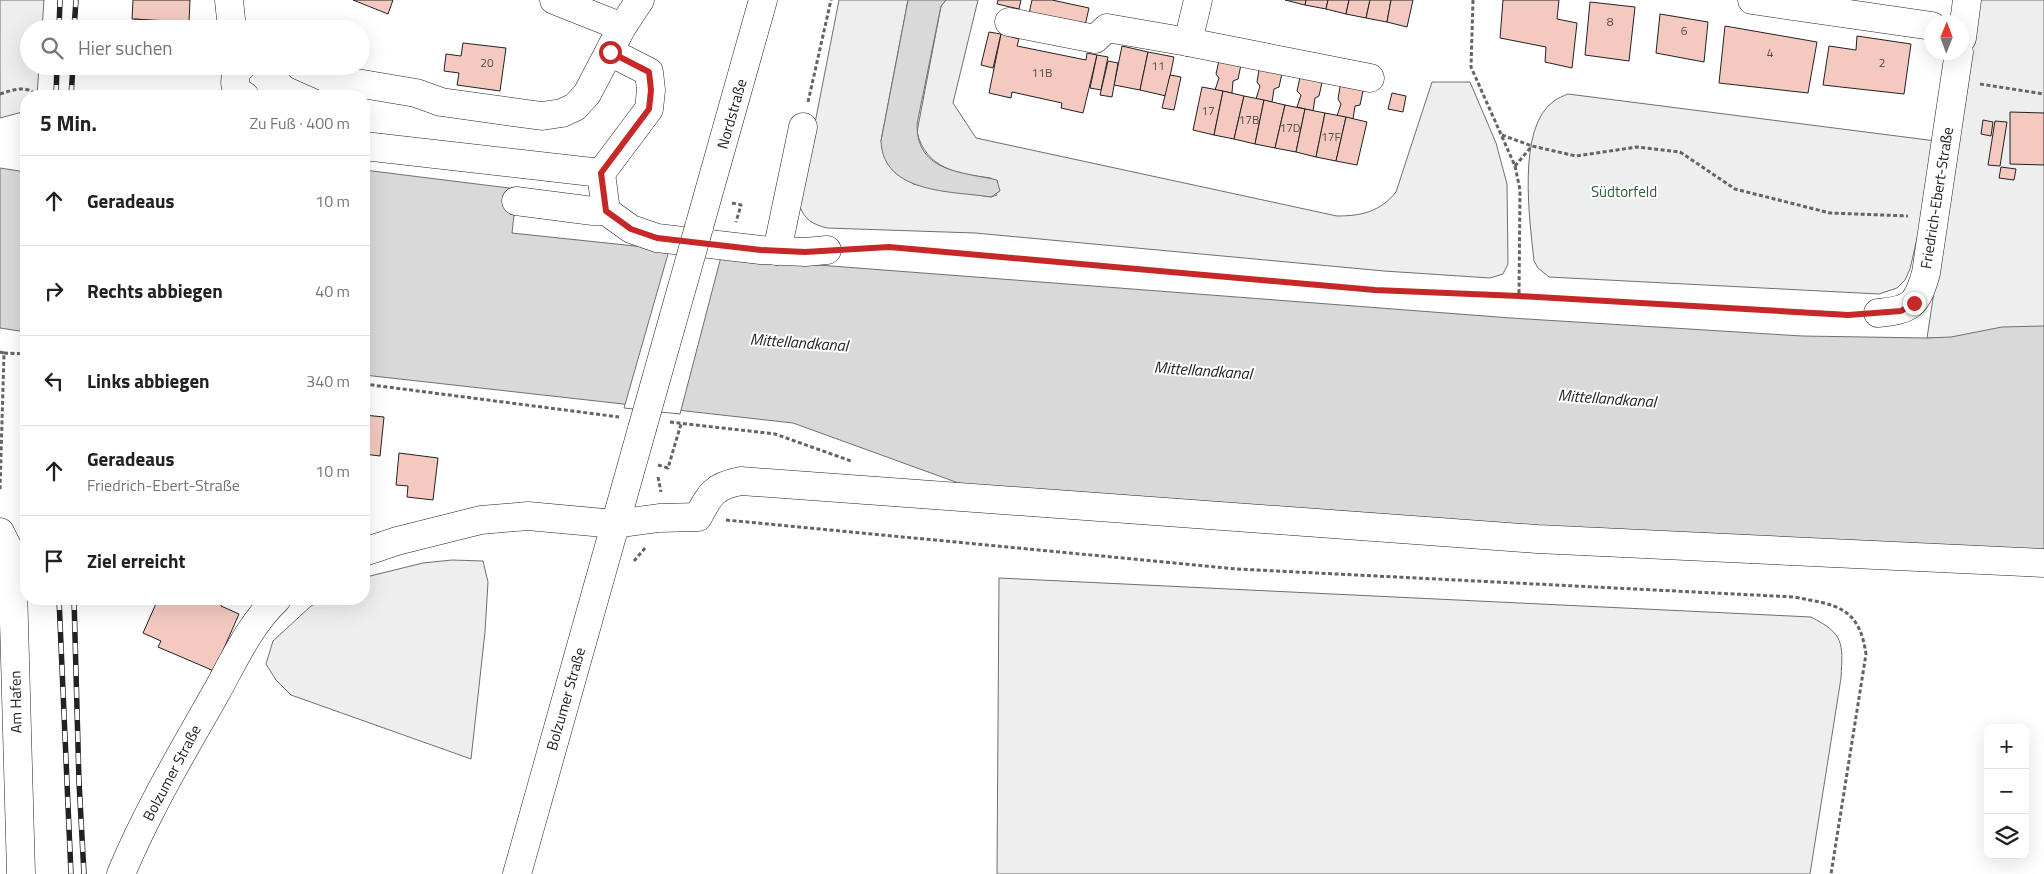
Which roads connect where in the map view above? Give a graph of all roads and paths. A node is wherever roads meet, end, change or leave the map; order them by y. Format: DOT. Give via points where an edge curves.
graph roads {
  1 [pos="229,0"];
  2 [pos="554,0"];
  3 [pos="640,0"];
  4 [pos="763,0"];
  5 [pos="831,0"];
  6 [pos="1198,0"];
  7 [pos="1473,0"];
  8 [pos="1752,0"];
  9 [pos="1967,0"];
  10 [pos="1965,15"];
  11 [pos="231,20"];
  12 [pos="1009,22"];
  13 [pos="1924,25"];
  14 [pos="1188,42"];
  15 [pos="613,45"];
  16 [pos="1958,60"];
  17 [pos="236,75"];
  18 [pos="320,75"];
  19 [pos="1370,78"];
  20 [pos="1955,80"];
  21 [pos="28,90"];
  22 [pos="237,90"];
  23 [pos="0,94"];
  24 [pos="2044,94"];
  25 [pos="803,127"];
  26 [pos="1502,134"];
  27 [pos="1532,146"];
  28 [pos="370,147"];
  29 [pos="1515,166"];
  30 [pos="601,173"];
  31 [pos="516,201"];
  32 [pos="606,211"];
  33 [pos="1934,218"];
  34 [pos="700,227"];
  35 [pos="827,250"];
  36 [pos="777,252"];
  37 [pos="1519,296"];
  38 [pos="1878,313"];
  39 [pos="2,353"];
  40 [pos="20,354"];
  41 [pos="681,424"];
  42 [pos="658,456"];
  43 [pos="657,464"];
  44 [pos="0,490"];
  45 [pos="698,517"];
  46 [pos="659,518"];
  47 [pos="615,524"];
  48 [pos="0,532"];
  49 [pos="370,550"];
  50 [pos="2044,563"];
  51 [pos="271,605"];
  52 [pos="21,874"];
  53 [pos="120,874"];
  54 [pos="517,874"];
  55 [pos="1831,874"];
  1 -- 11 [label="street"];
  2 -- 15 [label="street"];
  3 -- 15 [label="street"];
  4 -- 34 [label="street, Nordstraße"];
  5 -- 25 [label="path"];
  6 -- 14 [label="street"];
  7 -- 26 [label="path" via="1471,68"];
  8 -- 13 [label="street"];
  9 -- 10 [label="street, Friedrich-Ebert-Straße"];
  12 -- 14 [label="street" via="1095,39 1107,28"];
  14 -- 19 [label="street"];
  15 -- 18 [label="street" via="587,94 562,114 542,116 441,102 416,93"];
  15 -- 30 [label="street" via="649,72 651,90 649,109"];
  16 -- 20 [label="street, Friedrich-Ebert-Straße"];
  17 -- 22 [label="street"];
  20 -- 24 [label="path"];
  20 -- 33 [label="street, Friedrich-Ebert-Straße"];
  21 -- 23 [label="path" via="21,88"];
  25 -- 36 [label="street"];
  26 -- 27 [label="path"];
  26 -- 29 [label="path"];
  27 -- 29 [label="path"];
  27 -- 33 [label="path" via="1576,156 1637,147 1680,152 1735,190 1830,213"];
  28 -- 30 [label="street"];
  29 -- 37 [label="path" via="1520,206"];
  30 -- 32 [label="street"];
  31 -- 32 [label="street"];
  32 -- 36 [label="street" via="631,229 657,238"];
  33 -- 38 [label="street, Friedrich-Ebert-Straße" via="1926,273 1914,303 1901,311"];
  34 -- 47 [label="street, Bolzumer Straße, bridge"];
  35 -- 36 [label="street"];
  35 -- 37 [label="path" via="889,247 1375,290"];
  37 -- 38 [label="path" via="1848,315"];
  39 -- 40 [label="path"];
  39 -- 44 [label="path"];
  41 -- 43 [label="path" via="668,468"];
  42 -- 43 [label="path"];
  43 -- 46 [label="path" via="658,484 665,504"];
  45 -- 46 [label="street"];
  45 -- 50 [label="street" via="708,497 722,484 741,480 1537,539"];
  45 -- 55 [label="path" via="1238,569 1794,597 1831,604 1848,614 1862,632 1866,654"];
  46 -- 47 [label="street"];
  47 -- 49 [label="street" via="528,516 481,520"];
  47 -- 54 [label="street, Bolzumer Straße"];
  48 -- 52 [label="street, Am Hafen" via="9,550 13,587"];
  51 -- 53 [label="street, Bolzumer Straße" via="243,646 179,757"];
}
